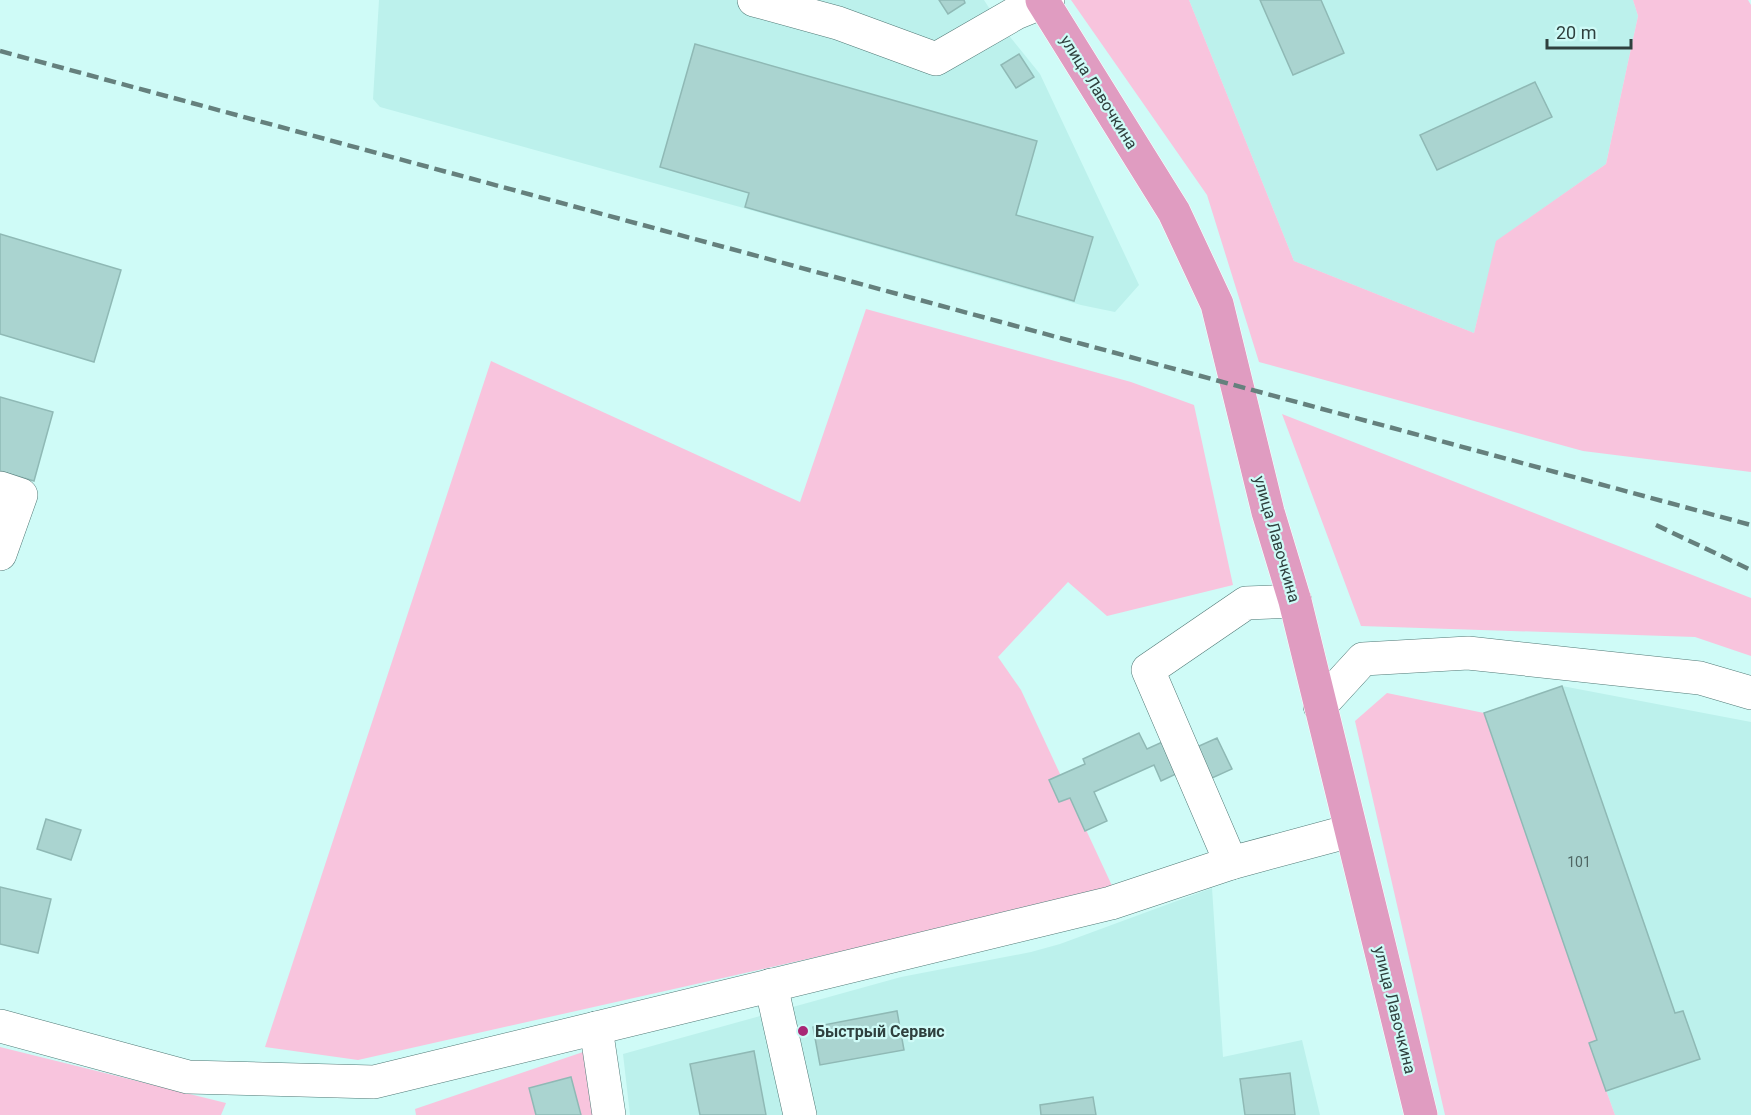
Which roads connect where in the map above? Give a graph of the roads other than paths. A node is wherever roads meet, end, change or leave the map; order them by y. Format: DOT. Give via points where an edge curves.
graph roads {
  1 [pos="754,0"];
  2 [pos="1045,1"];
  3 [pos="0,488"];
  4 [pos="0,554"];
  5 [pos="1295,601"];
  6 [pos="1751,693"];
  7 [pos="1320,705"];
  8 [pos="1350,831"];
  9 [pos="1231,863"];
  10 [pos="771,985"];
  11 [pos="0,1026"];
  12 [pos="596,1028"];
  13 [pos="609,1115"];
  14 [pos="800,1115"];
  15 [pos="1421,1115"];
  1 -- 2 [label="street" via="838,23 936,59"];
  2 -- 5 [label="main road, улица Лавочкина" via="1174,212 1217,304 1268,512"];
  3 -- 4 [label="street" via="21,495"];
  5 -- 7 [label="main road, улица Лавочкина"];
  5 -- 9 [label="street" via="1246,603 1148,670"];
  6 -- 7 [label="street" via="1700,678 1468,653 1363,659"];
  7 -- 8 [label="main road, улица Лавочкина"];
  8 -- 9 [label="street"];
  8 -- 15 [label="main road, улица Лавочкина"];
  9 -- 10 [label="street" via="1111,903"];
  10 -- 12 [label="street"];
  10 -- 14 [label="street"];
  11 -- 12 [label="street" via="188,1077 374,1082"];
  12 -- 13 [label="street"];
}
